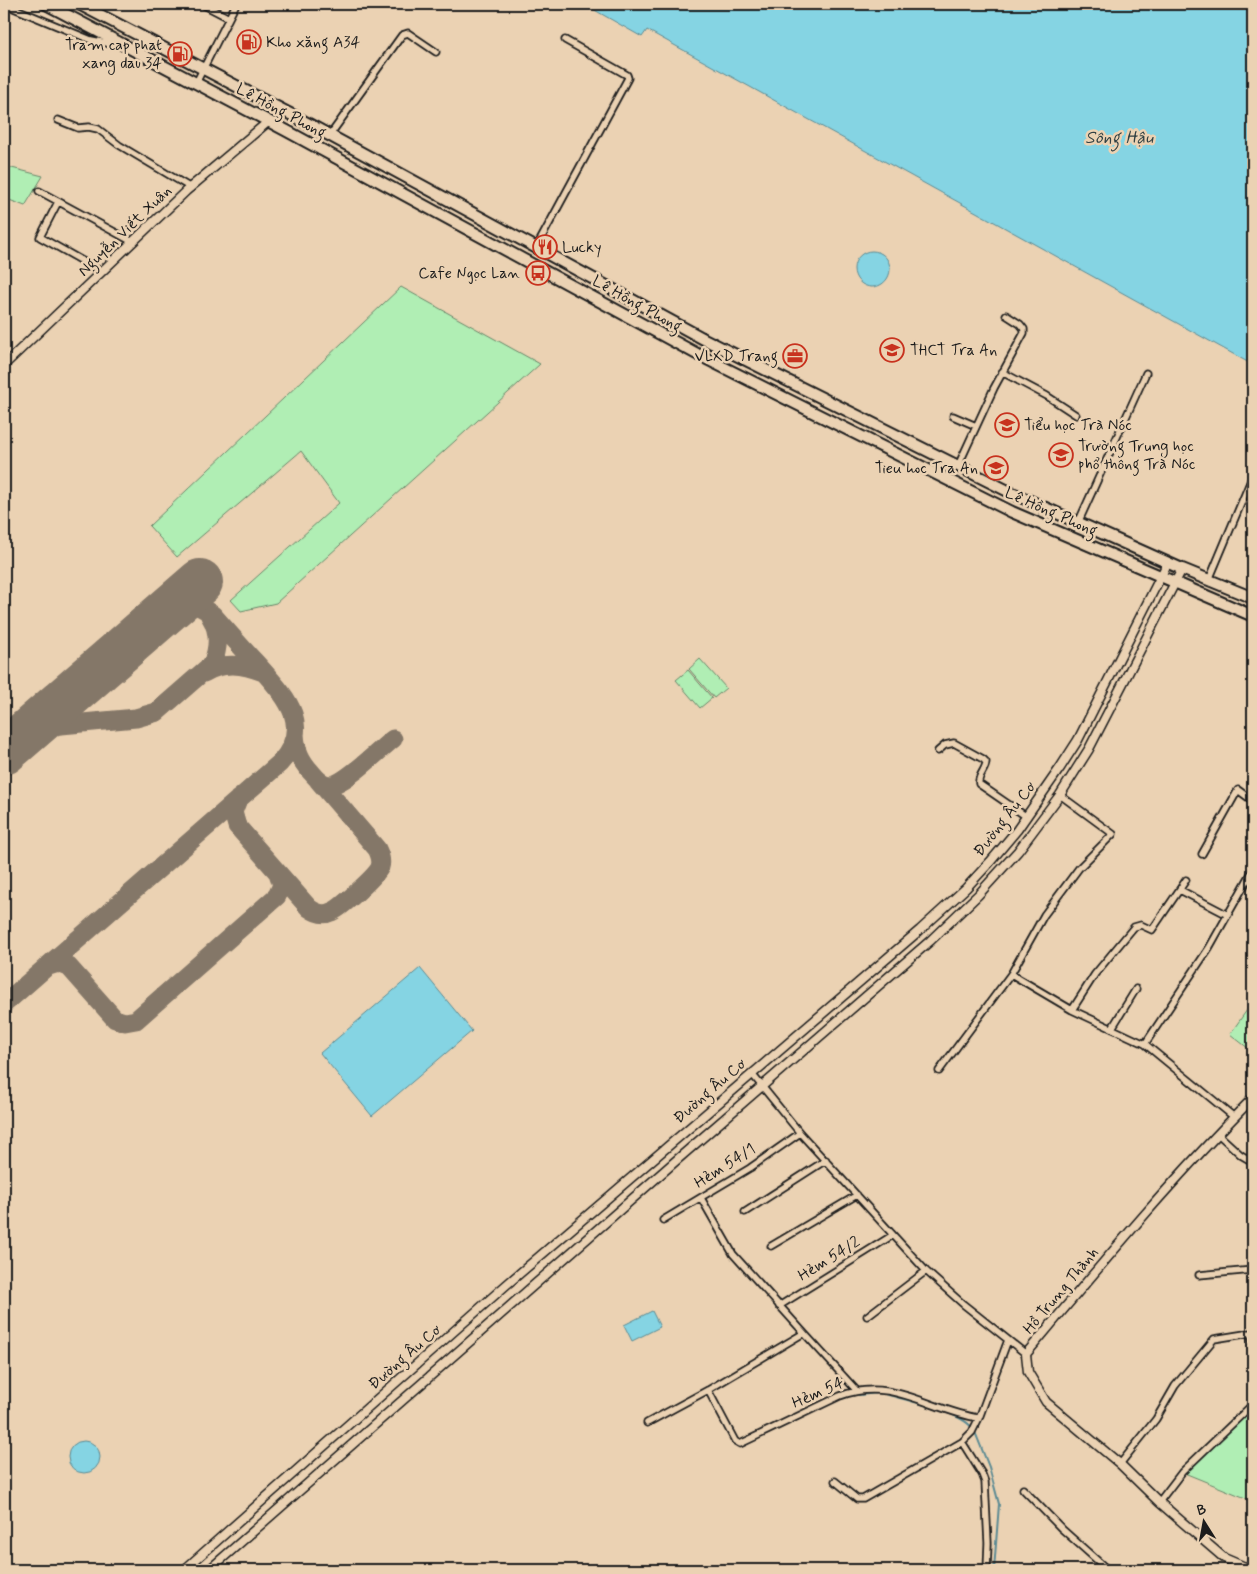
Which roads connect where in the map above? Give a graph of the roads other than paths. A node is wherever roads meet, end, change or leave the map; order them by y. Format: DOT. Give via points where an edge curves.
graph roads {
  1 [pos="4,4"];
  2 [pos="46,4"];
  3 [pos="79,4"];
  4 [pos="202,4"];
  5 [pos="236,4"];
  6 [pos="94,7"];
  7 [pos="229,18"];
  8 [pos="565,40"];
  9 [pos="126,46"];
  10 [pos="436,52"];
  11 [pos="203,68"];
  12 [pos="196,83"];
  13 [pos="294,116"];
  14 [pos="58,120"];
  15 [pos="269,121"];
  16 [pos="287,131"];
  17 [pos="330,135"];
  18 [pos="191,188"];
  19 [pos="39,191"];
  20 [pos="58,202"];
  21 [pos="134,242"];
  22 [pos="536,248"];
  23 [pos="102,272"];
  24 [pos="1006,315"];
  25 [pos="4,365"];
  26 [pos="1002,372"];
  27 [pos="1146,373"];
  28 [pos="1076,415"];
  29 [pos="953,416"];
  30 [pos="976,426"];
  31 [pos="958,466"];
  32 [pos="1253,475"];
  33 [pos="1078,523"];
  34 [pos="1168,562"];
  35 [pos="1182,569"];
  36 [pos="1160,577"];
  37 [pos="1209,580"];
  38 [pos="1174,583"];
  39 [pos="1253,598"];
  40 [pos="1253,616"];
  41 [pos="938,751"];
  42 [pos="1060,795"];
  43 [pos="1253,801"];
  44 [pos="1026,817"];
  45 [pos="1202,854"];
  46 [pos="1253,870"];
  47 [pos="1186,880"];
  48 [pos="1180,890"];
  49 [pos="1228,915"];
  50 [pos="900,947"];
  51 [pos="910,958"];
  52 [pos="1011,974"];
  53 [pos="1136,989"];
  54 [pos="1072,1010"];
  55 [pos="1112,1028"];
  56 [pos="1145,1044"];
  57 [pos="939,1072"];
  58 [pos="752,1074"];
  59 [pos="762,1086"];
  60 [pos="1253,1098"];
  61 [pos="1234,1118"];
  62 [pos="800,1133"];
  63 [pos="1218,1134"];
  64 [pos="826,1160"];
  65 [pos="1253,1162"];
  66 [pos="857,1195"];
  67 [pos="701,1198"];
  68 [pos="745,1212"];
  69 [pos="663,1220"];
  70 [pos="893,1236"];
  71 [pos="771,1246"];
  72 [pos="1253,1270"];
  73 [pos="926,1271"];
  74 [pos="1200,1275"];
  75 [pos="779,1306"];
  76 [pos="867,1316"];
  77 [pos="804,1333"];
  78 [pos="1008,1340"];
  79 [pos="1253,1347"];
  80 [pos="1026,1354"];
  81 [pos="708,1390"];
  82 [pos="857,1391"];
  83 [pos="1253,1404"];
  84 [pos="979,1418"];
  85 [pos="647,1422"];
  86 [pos="962,1442"];
  87 [pos="1120,1464"];
  88 [pos="835,1481"];
  89 [pos="1023,1489"];
  90 [pos="1159,1502"];
  91 [pos="223,1536"];
  92 [pos="234,1548"];
  93 [pos="184,1570"];
  94 [pos="209,1570"];
  95 [pos="987,1570"];
  96 [pos="1108,1570"];
  97 [pos="1252,1570"];
  1 -- 9 [label="street" via="91,40"];
  2 -- 9 [label="highway, Lê Hồng Phong"];
  3 -- 6 [label="highway, Lê Hồng Phong"];
  4 -- 7 [label="street"];
  5 -- 7 [label="street"];
  6 -- 11 [label="highway, Lê Hồng Phong"];
  7 -- 11 [label="street"];
  8 -- 22 [label="street" via="628,78"];
  9 -- 12 [label="highway, Lê Hồng Phong"];
  10 -- 17 [label="street" via="408,34 402,35"];
  11 -- 12 [label="street"];
  11 -- 13 [label="highway, Lê Hồng Phong"];
  12 -- 15 [label="highway, Lê Hồng Phong"];
  13 -- 16 [label="highway"];
  13 -- 17 [label="highway, Lê Hồng Phong"];
  14 -- 18 [label="street" via="78,128 98,129"];
  15 -- 16 [label="highway, Lê Hồng Phong"];
  15 -- 18 [label="street, Nguyễn Viết Xuân"];
  16 -- 36 [label="highway, Lê Hồng Phong" via="697,354 1012,512"];
  17 -- 22 [label="highway, Lê Hồng Phong"];
  18 -- 21 [label="street, Nguyễn Viết Xuân"];
  19 -- 20 [label="street"];
  20 -- 21 [label="street"];
  20 -- 23 [label="street" via="40,237"];
  21 -- 23 [label="street, Nguyễn Viết Xuân"];
  22 -- 31 [label="highway, Lê Hồng Phong" via="704,339"];
  23 -- 25 [label="street, Nguyễn Viết Xuân"];
  24 -- 26 [label="street" via="1020,324 1024,333"];
  26 -- 28 [label="street"];
  26 -- 30 [label="street"];
  27 -- 33 [label="street"];
  29 -- 30 [label="street"];
  30 -- 31 [label="street"];
  31 -- 33 [label="highway, Lê Hồng Phong"];
  32 -- 37 [label="street"];
  33 -- 34 [label="highway, Lê Hồng Phong"];
  34 -- 35 [label="highway, Lê Hồng Phong"];
  34 -- 36 [label="street, Đường Âu Cơ"];
  35 -- 37 [label="highway, Lê Hồng Phong"];
  35 -- 38 [label="street, Đường Âu Cơ"];
  36 -- 38 [label="highway, Lê Hồng Phong"];
  36 -- 44 [label="street, Đường Âu Cơ" via="1078,740"];
  37 -- 39 [label="highway, Lê Hồng Phong"];
  38 -- 40 [label="highway, Lê Hồng Phong"];
  38 -- 42 [label="street, Đường Âu Cơ" via="1089,749"];
  41 -- 44 [label="street" via="954,743 983,759 986,765 979,784"];
  42 -- 51 [label="street, Đường Âu Cơ" via="997,875"];
  42 -- 52 [label="street" via="1113,834 1079,868 1044,915"];
  43 -- 45 [label="street" via="1238,790"];
  44 -- 50 [label="street, Đường Âu Cơ" via="972,882"];
  46 -- 49 [label="street"];
  47 -- 48 [label="street"];
  48 -- 49 [label="street"];
  48 -- 54 [label="street" via="1152,930 1134,927 1094,974"];
  49 -- 56 [label="street"];
  50 -- 51 [label="street"];
  50 -- 58 [label="street, Đường Âu Cơ"];
  51 -- 59 [label="street, Đường Âu Cơ"];
  52 -- 54 [label="street"];
  52 -- 57 [label="street"];
  53 -- 55 [label="street"];
  54 -- 55 [label="street"];
  55 -- 56 [label="street"];
  56 -- 61 [label="street"];
  58 -- 59 [label="street"];
  58 -- 91 [label="street, Đường Âu Cơ" via="505,1286"];
  59 -- 62 [label="street"];
  59 -- 92 [label="street, Đường Âu Cơ"];
  60 -- 61 [label="street, Hồ Trung Thành"];
  61 -- 63 [label="street, Hồ Trung Thành"];
  62 -- 64 [label="street"];
  62 -- 67 [label="street, Hẻm 54/1"];
  63 -- 65 [label="street"];
  63 -- 80 [label="street, Hồ Trung Thành" via="1107,1256"];
  64 -- 66 [label="street"];
  64 -- 68 [label="street"];
  66 -- 70 [label="street"];
  66 -- 71 [label="street"];
  67 -- 69 [label="street, Hẻm 54/1"];
  67 -- 75 [label="street" via="734,1254"];
  70 -- 73 [label="street"];
  70 -- 75 [label="street, Hẻm 54/2"];
  72 -- 74 [label="street"];
  73 -- 76 [label="street"];
  73 -- 78 [label="street"];
  75 -- 77 [label="street"];
  77 -- 81 [label="street"];
  77 -- 82 [label="street"];
  78 -- 80 [label="street"];
  78 -- 84 [label="street"];
  79 -- 87 [label="street" via="1251,1333 1214,1339 1175,1386 1156,1418"];
  80 -- 87 [label="street, Hồ Trung Thành" via="1028,1372 1046,1402"];
  81 -- 82 [label="street, Hẻm 54" via="735,1441 740,1444"];
  81 -- 85 [label="street"];
  82 -- 84 [label="street, Hẻm 54" via="890,1391"];
  83 -- 90 [label="street" via="1182,1472"];
  84 -- 86 [label="street"];
  86 -- 88 [label="street" via="863,1499 857,1499"];
  86 -- 95 [label="street" via="984,1478"];
  87 -- 90 [label="street, Hồ Trung Thành"];
  89 -- 96 [label="street"];
  90 -- 97 [label="street, Hồ Trung Thành" via="1224,1558"];
  91 -- 92 [label="street"];
  91 -- 93 [label="street, Đường Âu Cơ"];
  92 -- 94 [label="street, Đường Âu Cơ"];
}
